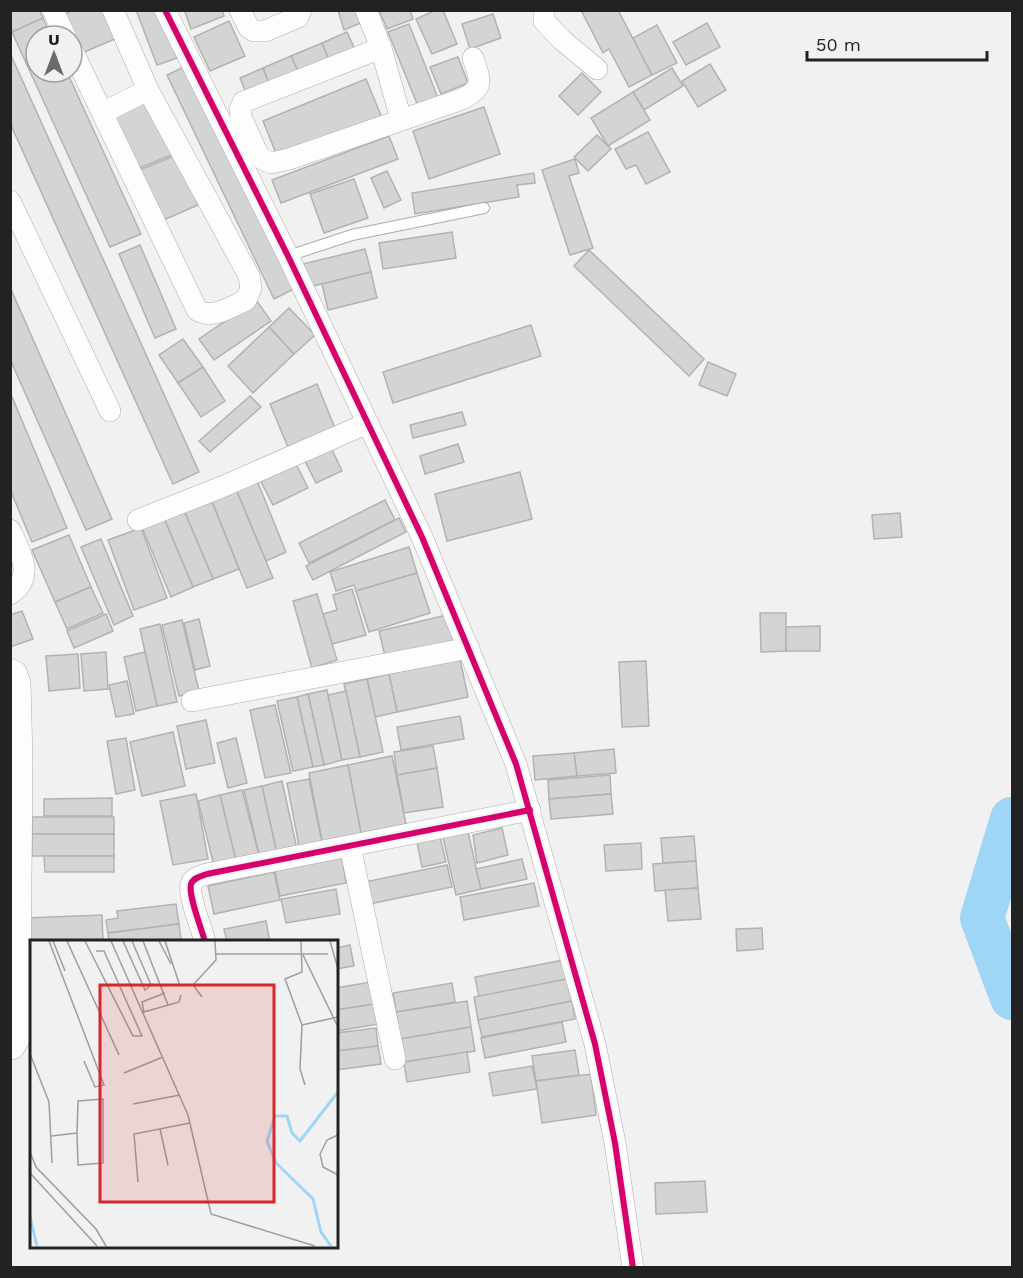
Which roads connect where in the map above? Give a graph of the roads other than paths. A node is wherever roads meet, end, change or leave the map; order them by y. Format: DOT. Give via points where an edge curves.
graph roads {
  1 [pos="53,10"];
  2 [pos="113,10"];
  3 [pos="165,10"];
  4 [pos="240,10"];
  5 [pos="302,10"];
  6 [pos="366,10"];
  7 [pos="544,10"];
  8 [pos="59,24"];
  9 [pos="381,48"];
  10 [pos="473,58"];
  11 [pos="597,69"];
  12 [pos="84,75"];
  13 [pos="148,90"];
  14 [pos="102,113"];
  15 [pos="401,119"];
  16 [pos="10,201"];
  17 [pos="484,208"];
  18 [pos="288,256"];
  19 [pos="110,411"];
  20 [pos="368,423"];
  21 [pos="138,520"];
  22 [pos="10,530"];
  23 [pos="10,594"];
  24 [pos="469,648"];
  25 [pos="10,669"];
  26 [pos="192,701"];
  27 [pos="530,810"];
  28 [pos="350,846"];
  29 [pos="204,940"];
  30 [pos="10,1049"];
  31 [pos="395,1059"];
  32 [pos="633,1268"];
  1 -- 8 [label="street"];
  2 -- 13 [label="street"];
  3 -- 18 [label="street"];
  4 -- 5 [label="street" via="249,28 260,32 298,17"];
  6 -- 9 [label="street"];
  7 -- 11 [label="street" via="544,21"];
  9 -- 15 [label="street"];
  9 -- 15 [label="street" via="245,101 240,107 241,117 259,157 271,163"];
  10 -- 15 [label="street" via="480,80 474,93"];
  12 -- 14 [label="street"];
  13 -- 14 [label="street"];
  13 -- 14 [label="street" via="249,276 251,288 246,300 216,313 197,310"];
  16 -- 19 [label="street"];
  17 -- 18 [label="lane" via="352,234"];
  18 -- 20 [label="street"];
  20 -- 21 [label="street"];
  20 -- 24 [label="street"];
  22 -- 23 [label="street" via="24,563 20,588"];
  24 -- 26 [label="street"];
  24 -- 27 [label="street" via="516,764"];
  25 -- 30 [label="street" via="16,672 20,683 22,761 22,1034"];
  27 -- 28 [label="street"];
  27 -- 32 [label="street" via="595,1044 615,1143"];
  28 -- 29 [label="street" via="195,878 191,893"];
  28 -- 31 [label="street"];
}
